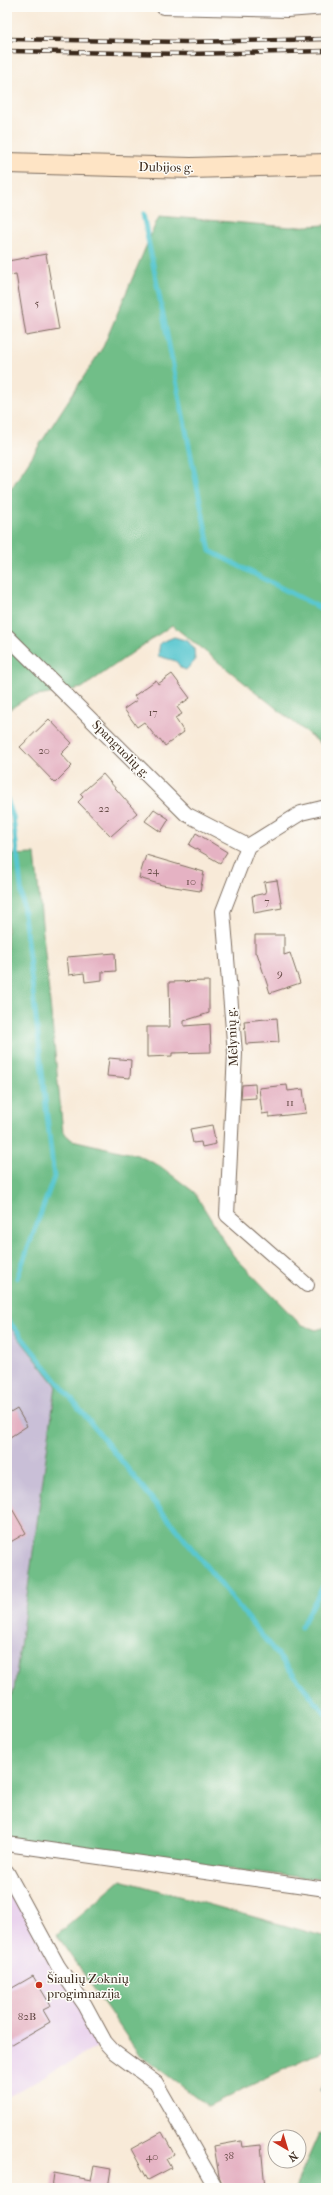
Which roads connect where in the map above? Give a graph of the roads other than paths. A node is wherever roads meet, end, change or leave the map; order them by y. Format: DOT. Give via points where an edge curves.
graph roads {
  1 [pos="163,7"];
  2 [pos="326,7"];
  3 [pos="7,163"];
  4 [pos="326,164"];
  5 [pos="7,636"];
  6 [pos="326,807"];
  7 [pos="248,846"];
  8 [pos="307,1285"];
  9 [pos="7,1844"];
  10 [pos="7,1872"];
  11 [pos="326,1889"];
  12 [pos="216,2188"];
  1 -- 2 [label="street" via="287,10"];
  3 -- 4 [label="main road, Dubijos g." via="191,168"];
  5 -- 7 [label="street, Spanguolių g." via="186,814"];
  6 -- 7 [label="street" via="301,813"];
  7 -- 8 [label="street, Mėlynių g." via="223,912 235,1053 227,1215"];
  9 -- 11 [label="street"];
  10 -- 12 [label="street" via="58,1966 85,2005 105,2042 114,2052 156,2083"];
}
